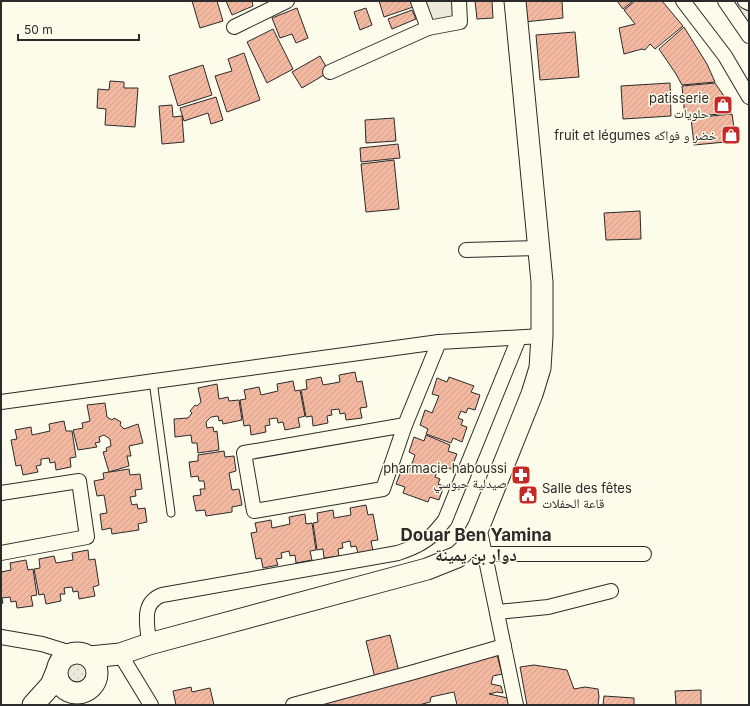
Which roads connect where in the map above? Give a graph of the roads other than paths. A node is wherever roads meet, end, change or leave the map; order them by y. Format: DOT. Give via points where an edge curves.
graph roads {
  1 [pos="287,1"];
  2 [pos="418,1"];
  3 [pos="459,1"];
  4 [pos="515,1"];
  5 [pos="683,1"];
  6 [pos="725,1"];
  7 [pos="745,1"];
  8 [pos="749,3"];
  9 [pos="234,27"];
  10 [pos="428,28"];
  11 [pos="749,36"];
  12 [pos="330,72"];
  13 [pos="749,97"];
  14 [pos="539,248"];
  15 [pos="466,250"];
  16 [pos="542,336"];
  17 [pos="519,338"];
  18 [pos="439,342"];
  19 [pos="153,381"];
  20 [pos="1,402"];
  21 [pos="405,425"];
  22 [pos="1,493"];
  23 [pos="171,513"];
  24 [pos="476,551"];
  25 [pos="1,553"];
  26 [pos="644,554"];
  27 [pos="611,591"];
  28 [pos="497,612"];
  29 [pos="1,637"];
  30 [pos="149,644"];
  31 [pos="504,646"];
  32 [pos="120,654"];
  33 [pos="86,662"];
  34 [pos="56,673"];
  35 [pos="74,699"];
  36 [pos="33,705"];
  37 [pos="151,705"];
  38 [pos="293,705"];
  39 [pos="516,705"];
  1 -- 9 [label="street"];
  2 -- 10 [label="street"];
  3 -- 10 [label="street" via="460,22"];
  4 -- 14 [label="main road"];
  5 -- 13 [label="street" via="725,56"];
  6 -- 11 [label="street"];
  7 -- 8 [label="street"];
  10 -- 12 [label="street"];
  14 -- 15 [label="street"];
  14 -- 16 [label="main road"];
  16 -- 17 [label="street"];
  16 -- 24 [label="main road" via="540,368 479,526"];
  17 -- 18 [label="street"];
  17 -- 30 [label="street" via="445,520 432,535 398,553 158,597 148,608"];
  18 -- 19 [label="street"];
  18 -- 21 [label="street"];
  19 -- 20 [label="street"];
  19 -- 23 [label="lane"];
  21 -- 21 [label="street" via="244,453 254,512 383,489"];
  22 -- 25 [label="street" via="79,481 87,537"];
  24 -- 26 [label="street"];
  24 -- 28 [label="street"];
  24 -- 30 [label="main road" via="428,569"];
  27 -- 28 [label="street" via="548,607"];
  28 -- 31 [label="street"];
  29 -- 33 [label="street" via="42,644"];
  30 -- 32 [label="main road"];
  31 -- 38 [label="street"];
  31 -- 39 [label="street"];
  32 -- 33 [label="main road"];
  32 -- 37 [label="street"];
  33 -- 34 [label="main road" via="65,656 60,660"];
  33 -- 35 [label="main road" via="95,681"];
  34 -- 35 [label="main road" via="60,685 76,693"];
  34 -- 36 [label="main road" via="50,685"];
}
